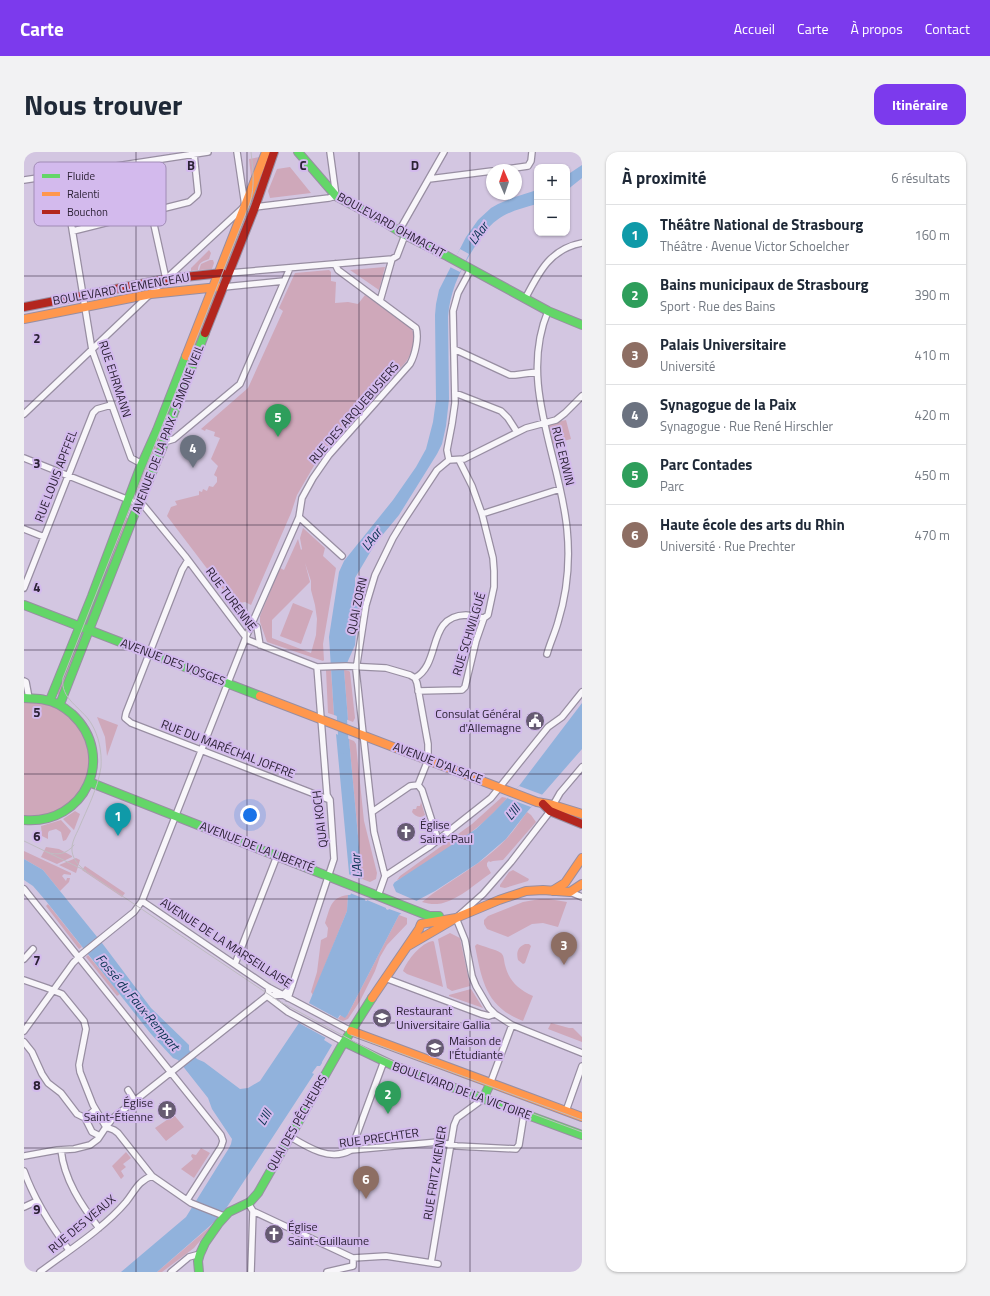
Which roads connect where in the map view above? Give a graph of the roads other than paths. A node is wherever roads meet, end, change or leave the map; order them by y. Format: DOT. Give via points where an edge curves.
graph roads {
  1 [pos="208,152"];
  2 [pos="237,152"];
  3 [pos="266,152"];
  4 [pos="274,152"];
  5 [pos="298,152"];
  6 [pos="330,152"];
  7 [pos="444,152"];
  8 [pos="532,152"];
  9 [pos="194,154"];
  10 [pos="142,162"];
  11 [pos="522,167"];
  12 [pos="486,172"];
  13 [pos="34,178"];
  14 [pos="429,179"];
  15 [pos="24,180"];
  16 [pos="336,196"];
  17 [pos="245,206"];
  18 [pos="166,207"];
  19 [pos="255,207"];
  20 [pos="72,226"];
  21 [pos="95,226"];
  22 [pos="154,226"];
  23 [pos="73,232"];
  24 [pos="402,233"];
  25 [pos="582,243"];
  26 [pos="392,259"];
  27 [pos="336,264"];
  28 [pos="467,267"];
  29 [pos="290,268"];
  30 [pos="219,273"];
  31 [pos="229,273"];
  32 [pos="166,279"];
  33 [pos="284,281"];
  34 [pos="224,286"];
  35 [pos="213,288"];
  36 [pos="151,294"];
  37 [pos="83,295"];
  38 [pos="525,299"];
  39 [pos="380,300"];
  40 [pos="24,307"];
  41 [pos="85,307"];
  42 [pos="548,311"];
  43 [pos="24,319"];
  44 [pos="582,325"];
  45 [pos="454,349"];
  46 [pos="92,350"];
  47 [pos="537,372"];
  48 [pos="455,393"];
  49 [pos="582,396"];
  50 [pos="111,405"];
  51 [pos="24,414"];
  52 [pos="544,423"];
  53 [pos="517,432"];
  54 [pos="164,442"];
  55 [pos="24,458"];
  56 [pos="449,460"];
  57 [pos="459,460"];
  58 [pos="142,464"];
  59 [pos="68,476"];
  60 [pos="560,489"];
  61 [pos="129,500"];
  62 [pos="140,504"];
  63 [pos="482,514"];
  64 [pos="299,517"];
  65 [pos="24,529"];
  66 [pos="44,537"];
  67 [pos="342,556"];
  68 [pos="188,560"];
  69 [pos="24,588"];
  70 [pos="24,605"];
  71 [pos="484,618"];
  72 [pos="252,624"];
  73 [pos="80,627"];
  74 [pos="89,630"];
  75 [pos="246,637"];
  76 [pos="260,645"];
  77 [pos="150,654"];
  78 [pos="547,654"];
  79 [pos="357,666"];
  80 [pos="317,667"];
  81 [pos="414,678"];
  82 [pos="24,681"];
  83 [pos="228,683"];
  84 [pos="418,691"];
  85 [pos="582,692"];
  86 [pos="26,698"];
  87 [pos="50,700"];
  88 [pos="60,704"];
  89 [pos="326,721"];
  90 [pos="353,731"];
  91 [pos="363,735"];
  92 [pos="202,750"];
  93 [pos="428,760"];
  94 [pos="582,767"];
  95 [pos="90,782"];
  96 [pos="418,785"];
  97 [pos="500,787"];
  98 [pos="330,800"];
  99 [pos="552,808"];
  100 [pos="372,812"];
  101 [pos="582,814"];
  102 [pos="176,816"];
  103 [pos="24,820"];
  104 [pos="582,824"];
  105 [pos="438,840"];
  106 [pos="278,856"];
  107 [pos="582,858"];
  108 [pos="333,877"];
  109 [pos="384,878"];
  110 [pos="582,884"];
  111 [pos="24,889"];
  112 [pos="552,891"];
  113 [pos="570,892"];
  114 [pos="378,896"];
  115 [pos="582,897"];
  116 [pos="142,901"];
  117 [pos="418,912"];
  118 [pos="456,918"];
  119 [pos="421,924"];
  120 [pos="405,948"];
  121 [pos="33,949"];
  122 [pos="80,956"];
  123 [pos="24,959"];
  124 [pos="235,964"];
  125 [pos="385,978"];
  126 [pos="24,980"];
  127 [pos="268,987"];
  128 [pos="53,990"];
  129 [pos="268,996"];
  130 [pos="286,996"];
  131 [pos="283,1008"];
  132 [pos="496,1014"];
  133 [pos="512,1025"];
  134 [pos="24,1031"];
  135 [pos="351,1032"];
  136 [pos="24,1042"];
  137 [pos="344,1042"];
  138 [pos="582,1053"];
  139 [pos="384,1061"];
  140 [pos="582,1066"];
  141 [pos="172,1072"];
  142 [pos="490,1084"];
  143 [pos="128,1090"];
  144 [pos="483,1099"];
  145 [pos="135,1101"];
  146 [pos="95,1110"];
  147 [pos="566,1111"];
  148 [pos="524,1114"];
  149 [pos="582,1117"];
  150 [pos="85,1118"];
  151 [pos="106,1127"];
  152 [pos="582,1135"];
  153 [pos="100,1136"];
  154 [pos="289,1136"];
  155 [pos="451,1144"];
  156 [pos="61,1150"];
  157 [pos="351,1150"];
  158 [pos="24,1156"];
  159 [pos="24,1170"];
  160 [pos="152,1176"];
  161 [pos="37,1201"];
  162 [pos="189,1202"];
  163 [pos="248,1203"];
  164 [pos="24,1207"];
  165 [pos="253,1211"];
  166 [pos="227,1214"];
  167 [pos="98,1228"];
  168 [pos="69,1250"];
  169 [pos="200,1254"];
  170 [pos="353,1258"];
  171 [pos="432,1263"];
  172 [pos="438,1264"];
  173 [pos="40,1272"];
  174 [pos="171,1272"];
  175 [pos="199,1272"];
  176 [pos="251,1272"];
  177 [pos="327,1272"];
  1 -- 9 [label="street"];
  2 -- 17 [label="street"];
  3 -- 17 [label="street, AVENUE DE LA PAIX - SIMONE VEIL"];
  4 -- 19 [label="street, AVENUE DE LA PAIX - SIMONE VEIL"];
  5 -- 16 [label="street, BOULEVARD OHMACHT"];
  6 -- 16 [label="street"];
  7 -- 14 [label="street"];
  8 -- 11 [label="street" via="528,166"];
  9 -- 10 [label="street"];
  9 -- 18 [label="street" via="198,195 189,202"];
  12 -- 14 [label="street"];
  13 -- 15 [label="street"];
  14 -- 24 [label="street" via="404,223"];
  16 -- 19 [label="street"];
  16 -- 24 [label="street, BOULEVARD OHMACHT"];
  17 -- 30 [label="street, AVENUE DE LA PAIX - SIMONE VEIL"];
  17 -- 32 [label="street"];
  19 -- 31 [label="street, AVENUE DE LA PAIX - SIMONE VEIL"];
  20 -- 23 [label="street, RUE EHRMANN"];
  21 -- 23 [label="street"];
  22 -- 32 [label="street"];
  23 -- 37 [label="street, RUE EHRMANN"];
  24 -- 26 [label="street" via="397,256"];
  24 -- 28 [label="street, BOULEVARD OHMACHT"];
  25 -- 38 [label="street" via="562,250 550,259"];
  26 -- 27 [label="street"];
  26 -- 39 [label="street"];
  27 -- 29 [label="street"];
  27 -- 39 [label="street, RUE DES ARQUEBUSIERS" via="338,270"];
  28 -- 38 [label="street, BOULEVARD OHMACHT"];
  28 -- 45 [label="street" via="454,305"];
  29 -- 31 [label="street"];
  29 -- 33 [label="street"];
  30 -- 31 [label="street, BOULEVARD CLEMENCEAU"];
  30 -- 32 [label="street, BOULEVARD CLEMENCEAU"];
  30 -- 35 [label="street, AVENUE DE LA PAIX - SIMONE VEIL"];
  31 -- 34 [label="street, AVENUE DE LA PAIX - SIMONE VEIL"];
  32 -- 36 [label="street"];
  32 -- 37 [label="street, BOULEVARD CLEMENCEAU"];
  33 -- 34 [label="street"];
  33 -- 54 [label="street" via="240,384 174,439"];
  34 -- 35 [label="street, BOULEVARD CLEMENCEAU"];
  34 -- 54 [label="street, AVENUE DE LA PAIX - SIMONE VEIL"];
  35 -- 36 [label="street, BOULEVARD CLEMENCEAU"];
  35 -- 58 [label="street, AVENUE DE LA PAIX - SIMONE VEIL"];
  36 -- 41 [label="street, BOULEVARD CLEMENCEAU"];
  36 -- 46 [label="street"];
  37 -- 40 [label="street, BOULEVARD CLEMENCEAU"];
  37 -- 41 [label="street, RUE EHRMANN"];
  38 -- 42 [label="street, BOULEVARD OHMACHT"];
  39 -- 64 [label="street, RUE DES ARQUEBUSIERS" via="416,328 413,358 322,464 303,495"];
  41 -- 43 [label="street, BOULEVARD CLEMENCEAU"];
  41 -- 46 [label="street, RUE EHRMANN"];
  42 -- 44 [label="street, BOULEVARD OHMACHT"];
  42 -- 47 [label="street, RUE ERWIN" via="538,339"];
  45 -- 47 [label="street" via="510,375"];
  45 -- 48 [label="street"];
  46 -- 50 [label="street, RUE EHRMANN"];
  46 -- 51 [label="street"];
  47 -- 52 [label="street, RUE ERWIN"];
  48 -- 53 [label="street" via="501,411"];
  48 -- 56 [label="street" via="447,450"];
  49 -- 52 [label="street" via="560,417"];
  50 -- 58 [label="street, RUE EHRMANN" via="131,458"];
  50 -- 59 [label="street, RUE LOUIS APFFEL" via="97,409 93,414"];
  52 -- 53 [label="street"];
  52 -- 60 [label="street, RUE ERWIN"];
  53 -- 57 [label="street"];
  54 -- 62 [label="street, AVENUE DE LA PAIX - SIMONE VEIL"];
  55 -- 59 [label="street"];
  56 -- 57 [label="street"];
  56 -- 79 [label="street, QUAI ZORN" via="437,470 404,520 375,575 366,605"];
  57 -- 63 [label="street, RUE SCHWILGUÉ"];
  58 -- 61 [label="street, AVENUE DE LA PAIX - SIMONE VEIL"];
  59 -- 61 [label="street"];
  59 -- 66 [label="street, RUE LOUIS APFFEL"];
  60 -- 63 [label="street"];
  60 -- 78 [label="street, RUE ERWIN" via="567,529 567,569 558,622"];
  61 -- 62 [label="street"];
  61 -- 73 [label="street, AVENUE DE LA PAIX - SIMONE VEIL"];
  62 -- 68 [label="street, RUE TURENNE" via="147,509"];
  62 -- 74 [label="street, AVENUE DE LA PAIX - SIMONE VEIL"];
  63 -- 71 [label="street, RUE SCHWILGUÉ" via="494,571 488,615"];
  64 -- 67 [label="street"];
  64 -- 72 [label="street, RUE DES ARQUEBUSIERS"];
  65 -- 66 [label="street"];
  66 -- 69 [label="street, RUE LOUIS APFFEL"];
  68 -- 75 [label="street, RUE TURENNE"];
  68 -- 77 [label="street"];
  70 -- 73 [label="street, AVENUE DES VOSGES"];
  71 -- 81 [label="street" via="462,616 445,623 439,632 429,661 422,672"];
  71 -- 84 [label="street, RUE SCHWILGUÉ" via="474,646 465,687 462,690"];
  72 -- 75 [label="street, RUE DES ARQUEBUSIERS"];
  72 -- 76 [label="street" via="257,627"];
  73 -- 74 [label="street, AVENUE DES VOSGES"];
  73 -- 87 [label="street, AVENUE DE LA PAIX - SIMONE VEIL"];
  74 -- 77 [label="street, AVENUE DES VOSGES"];
  74 -- 88 [label="street, AVENUE DE LA PAIX - SIMONE VEIL"];
  75 -- 76 [label="street, RUE TURENNE"];
  75 -- 83 [label="street, RUE DES ARQUEBUSIERS"];
  76 -- 80 [label="street, RUE TURENNE"];
  77 -- 83 [label="street, AVENUE DES VOSGES"];
  77 -- 92 [label="street, RUE DU MARÉCHAL JOFFRE" via="125,716 131,723"];
  79 -- 80 [label="street, RUE TURENNE"];
  79 -- 81 [label="street, RUE TURENNE" via="394,670"];
  79 -- 91 [label="street, QUAI ZORN"];
  80 -- 89 [label="street, QUAI KOCH"];
  81 -- 84 [label="street"];
  82 -- 86 [label="street"];
  83 -- 89 [label="street, AVENUE DES VOSGES"];
  83 -- 92 [label="street, RUE DES ARQUEBUSIERS"];
  84 -- 93 [label="street" via="428,744"];
  85 -- 97 [label="street" via="562,717 548,727"];
  86 -- 87 [label="street"];
  87 -- 88 [label="street"];
  88 -- 95 [label="street" via="73,713 84,726 90,739 94,752"];
  89 -- 90 [label="street, AVENUE DES VOSGES"];
  89 -- 98 [label="street, QUAI KOCH" via="327,794"];
  90 -- 91 [label="street, AVENUE D'ALSACE"];
  91 -- 93 [label="street, AVENUE D'ALSACE"];
  91 -- 100 [label="street, QUAI ZORN"];
  92 -- 98 [label="street, RUE DU MARÉCHAL JOFFRE"];
  92 -- 102 [label="street, RUE DES ARQUEBUSIERS"];
  93 -- 96 [label="street"];
  93 -- 97 [label="street, AVENUE D'ALSACE"];
  94 -- 99 [label="street" via="560,793"];
  95 -- 102 [label="street, AVENUE DE LA LIBERTÉ"];
  95 -- 103 [label="street" via="79,799 62,813 48,818"];
  96 -- 100 [label="street" via="410,786"];
  96 -- 105 [label="street" via="422,790"];
  97 -- 99 [label="street, AVENUE D'ALSACE"];
  97 -- 105 [label="street" via="491,798"];
  98 -- 108 [label="street, QUAI KOCH" via="335,852"];
  99 -- 101 [label="street"];
  99 -- 104 [label="street"];
  99 -- 118 [label="street" via="512,862 483,894"];
  100 -- 109 [label="street, QUAI ZORN"];
  102 -- 106 [label="street, AVENUE DE LA LIBERTÉ"];
  102 -- 116 [label="street, RUE DES ARQUEBUSIERS"];
  105 -- 109 [label="street"];
  106 -- 108 [label="street, AVENUE DE LA LIBERTÉ"];
  106 -- 124 [label="street"];
  107 -- 112 [label="street" via="564,883"];
  108 -- 114 [label="street, AVENUE DE LA LIBERTÉ"];
  108 -- 130 [label="street, QUAI KOCH"];
  109 -- 114 [label="street"];
  110 -- 113 [label="street"];
  111 -- 122 [label="street"];
  112 -- 113 [label="street"];
  112 -- 118 [label="street" via="526,891"];
  113 -- 115 [label="street"];
  114 -- 117 [label="street, AVENUE DE LA LIBERTÉ"];
  116 -- 122 [label="street, RUE DES ARQUEBUSIERS" via="134,912"];
  116 -- 124 [label="street, AVENUE DE LA MARSEILLAISE"];
  117 -- 118 [label="street" via="429,916"];
  117 -- 119 [label="street"];
  118 -- 119 [label="street"];
  118 -- 120 [label="street"];
  118 -- 132 [label="street" via="465,940 476,986 482,999"];
  119 -- 120 [label="street, QUAI DES PÊCHEURS"];
  120 -- 125 [label="street, QUAI DES PÊCHEURS"];
  121 -- 123 [label="street"];
  122 -- 128 [label="street, RUE DES ARQUEBUSIERS"];
  122 -- 141 [label="street"];
  124 -- 127 [label="street, AVENUE DE LA MARSEILLAISE"];
  125 -- 132 [label="street" via="481,1014"];
  125 -- 135 [label="street, QUAI DES PÊCHEURS"];
  126 -- 128 [label="street"];
  127 -- 129 [label="street"];
  127 -- 130 [label="street, AVENUE DE LA MARSEILLAISE"];
  128 -- 134 [label="street, RUE DES ARQUEBUSIERS"];
  128 -- 146 [label="street" via="65,997 85,1024 79,1065"];
  129 -- 130 [label="street"];
  129 -- 131 [label="street, AVENUE DE LA MARSEILLAISE"];
  129 -- 141 [label="street"];
  130 -- 131 [label="street"];
  130 -- 135 [label="street, AVENUE DE LA MARSEILLAISE"];
  131 -- 137 [label="street, AVENUE DE LA MARSEILLAISE"];
  132 -- 133 [label="street"];
  133 -- 138 [label="street"];
  133 -- 142 [label="street"];
  135 -- 137 [label="street, QUAI DES PÊCHEURS"];
  135 -- 142 [label="street, BOULEVARD DE LA VICTOIRE"];
  136 -- 150 [label="street" via="48,1083 61,1093 77,1114"];
  137 -- 139 [label="street, BOULEVARD DE LA VICTOIRE"];
  137 -- 154 [label="street, QUAI DES PÊCHEURS"];
  139 -- 144 [label="street, BOULEVARD DE LA VICTOIRE"];
  139 -- 157 [label="street"];
  140 -- 147 [label="street"];
  141 -- 145 [label="street"];
  141 -- 162 [label="street" via="223,1141"];
  142 -- 144 [label="street"];
  142 -- 147 [label="street, BOULEVARD DE LA VICTOIRE"];
  143 -- 145 [label="street"];
  144 -- 148 [label="street, BOULEVARD DE LA VICTOIRE"];
  144 -- 155 [label="street, RUE FRITZ KIENER" via="455,1121"];
  145 -- 151 [label="street" via="113,1118"];
  146 -- 150 [label="street"];
  146 -- 151 [label="street"];
  147 -- 149 [label="street, BOULEVARD DE LA VICTOIRE"];
  148 -- 152 [label="street, BOULEVARD DE LA VICTOIRE"];
  148 -- 155 [label="street, RUE PRECHTER" via="518,1148"];
  150 -- 153 [label="street" via="92,1132"];
  151 -- 153 [label="street"];
  151 -- 160 [label="street" via="118,1133"];
  153 -- 156 [label="street" via="90,1145"];
  154 -- 157 [label="street, RUE PRECHTER" via="308,1147 330,1154 341,1154"];
  154 -- 163 [label="street, QUAI DES PÊCHEURS" via="258,1193"];
  155 -- 157 [label="street, RUE PRECHTER" via="438,1142"];
  155 -- 171 [label="street, RUE FRITZ KIENER"];
  156 -- 158 [label="street"];
  156 -- 167 [label="street" via="65,1171 76,1194"];
  159 -- 161 [label="street"];
  160 -- 162 [label="street"];
  160 -- 167 [label="street, RUE DES VEAUX" via="141,1182 120,1208"];
  161 -- 164 [label="street"];
  161 -- 168 [label="street"];
  162 -- 166 [label="street"];
  163 -- 165 [label="street"];
  163 -- 166 [label="street, QUAI DES PÊCHEURS"];
  165 -- 170 [label="street"];
  165 -- 176 [label="street"];
  166 -- 169 [label="street"];
  167 -- 168 [label="street, RUE DES VEAUX"];
  168 -- 173 [label="street, RUE DES VEAUX"];
  169 -- 174 [label="street" via="189,1257"];
  169 -- 175 [label="street"];
  170 -- 171 [label="street" via="386,1256"];
  170 -- 177 [label="street" via="353,1266"];
  171 -- 172 [label="street"];
}
